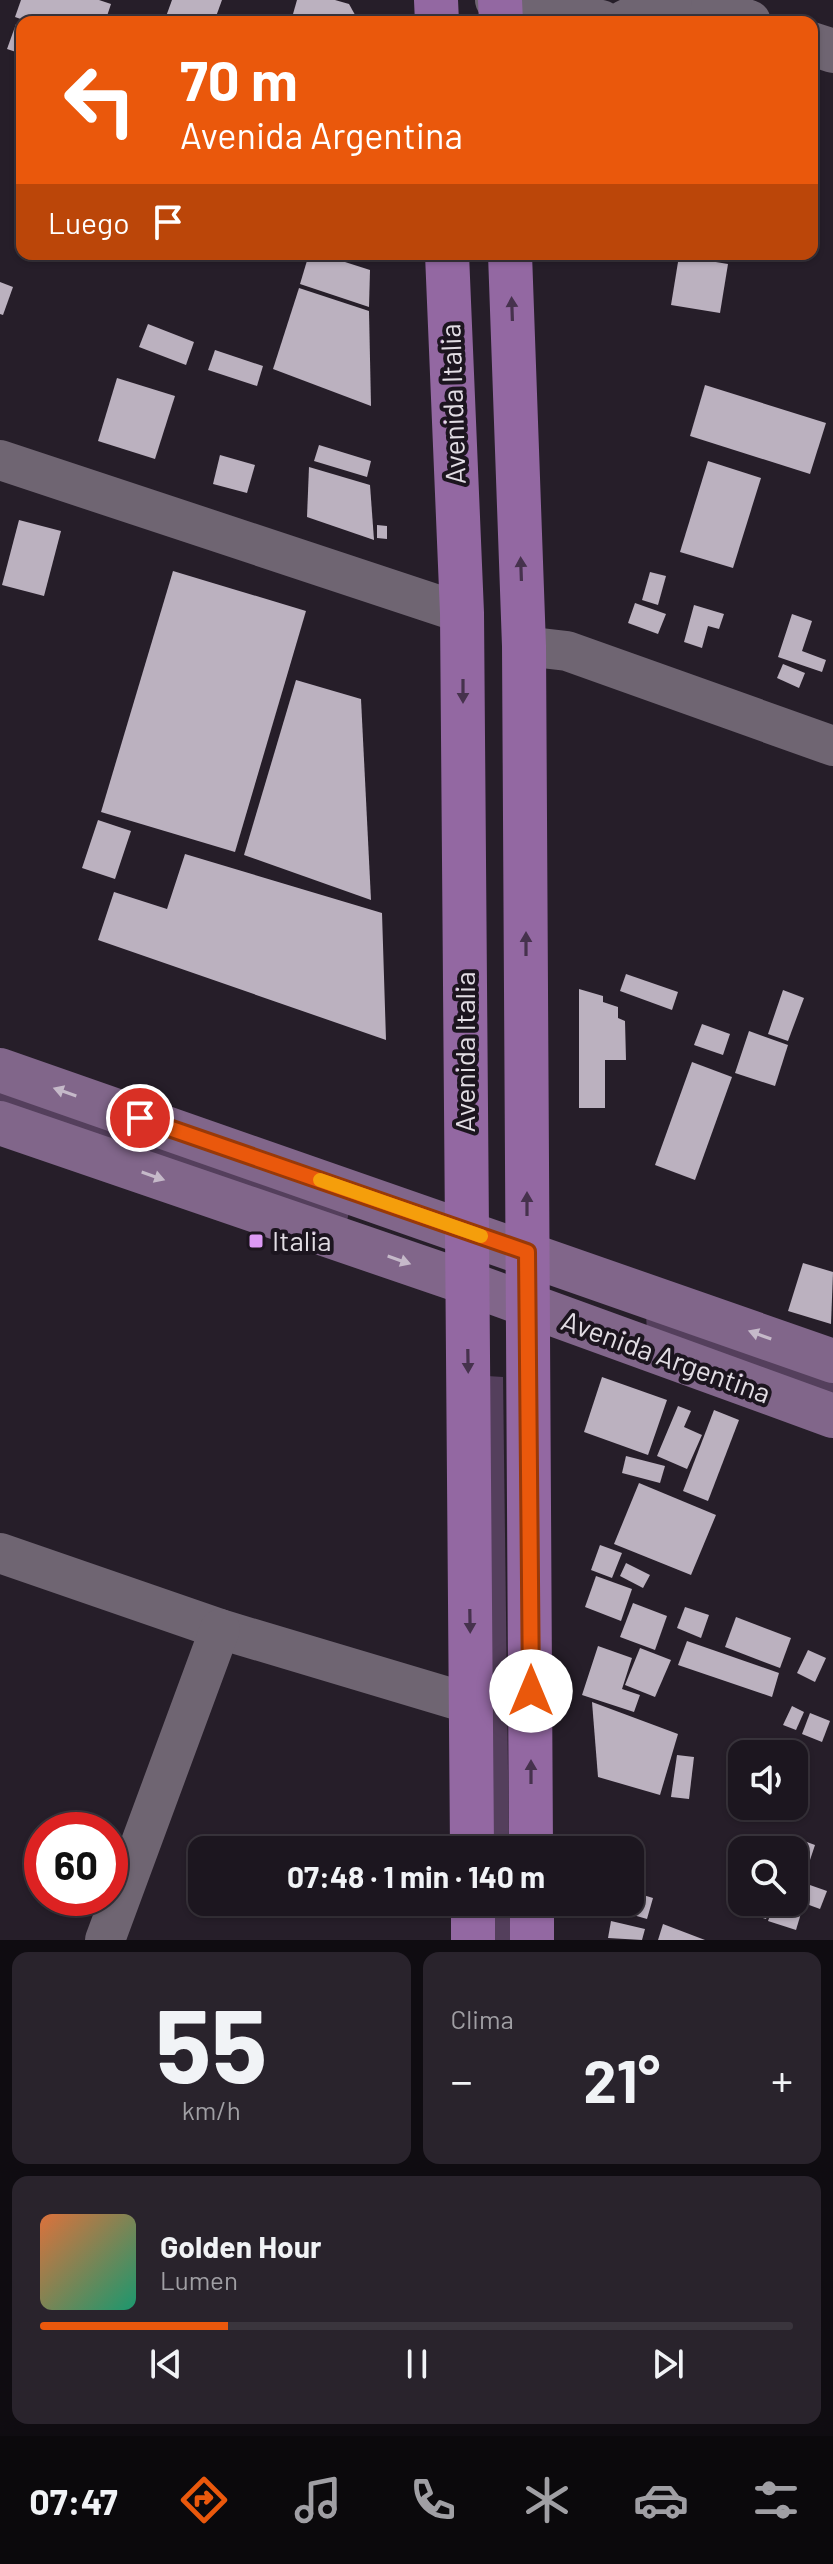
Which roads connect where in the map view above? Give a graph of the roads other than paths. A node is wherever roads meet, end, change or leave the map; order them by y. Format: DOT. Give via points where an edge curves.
graph roads {
  1 [pos="670,0"];
  2 [pos="686,0"];
  3 [pos="500,6"];
  4 [pos="563,16"];
  5 [pos="637,16"];
  6 [pos="732,16"];
  7 [pos="447,260"];
  8 [pos="510,260"];
  9 [pos="0,460"];
  10 [pos="462,613"];
  11 [pos="524,646"];
  12 [pos="833,746"];
  13 [pos="0,1070"];
  14 [pos="0,1123"];
  15 [pos="466,1230"];
  16 [pos="527,1252"];
  17 [pos="467,1283"];
  18 [pos="529,1308"];
  19 [pos="833,1361"];
  20 [pos="833,1416"];
  21 [pos="0,1553"];
  22 [pos="220,1629"];
  23 [pos="471,1704"];
  24 [pos="472,1836"];
  25 [pos="531,1836"];
  26 [pos="473,1916"];
  27 [pos="532,1916"];
  28 [pos="105,1940"];
  29 [pos="473,1940"];
  30 [pos="532,1940"];
  1 -- 5 [label="street"];
  2 -- 6 [label="street"];
  3 -- 4 [label="street"];
  7 -- 10 [label="main road, Avenida Italia"];
  11 -- 8 [label="main road, one-way"];
  9 -- 10 [label="street"];
  10 -- 15 [label="main road, Avenida Italia, one-way"];
  11 -- 12 [label="street" via="567,651"];
  16 -- 11 [label="main road, one-way"];
  15 -- 13 [label="main road, Avenida Argentina, one-way"];
  14 -- 17 [label="main road, Avenida Argentina, one-way"];
  15 -- 16 [label="main road, Avenida Argentina"];
  15 -- 17 [label="main road, Avenida Italia"];
  16 -- 18 [label="main road"];
  19 -- 16 [label="main road, Avenida Argentina, one-way"];
  17 -- 18 [label="main road, Avenida Argentina"];
  17 -- 23 [label="main road, Avenida Italia, one-way"];
  18 -- 20 [label="main road, Avenida Argentina"];
  25 -- 18 [label="main road, one-way"];
  21 -- 22 [label="street"];
  22 -- 23 [label="street"];
  22 -- 28 [label="street"];
  23 -- 24 [label="main road, Avenida Italia"];
  26 -- 29 [label="main road"];
  27 -- 30 [label="main road"];
}
